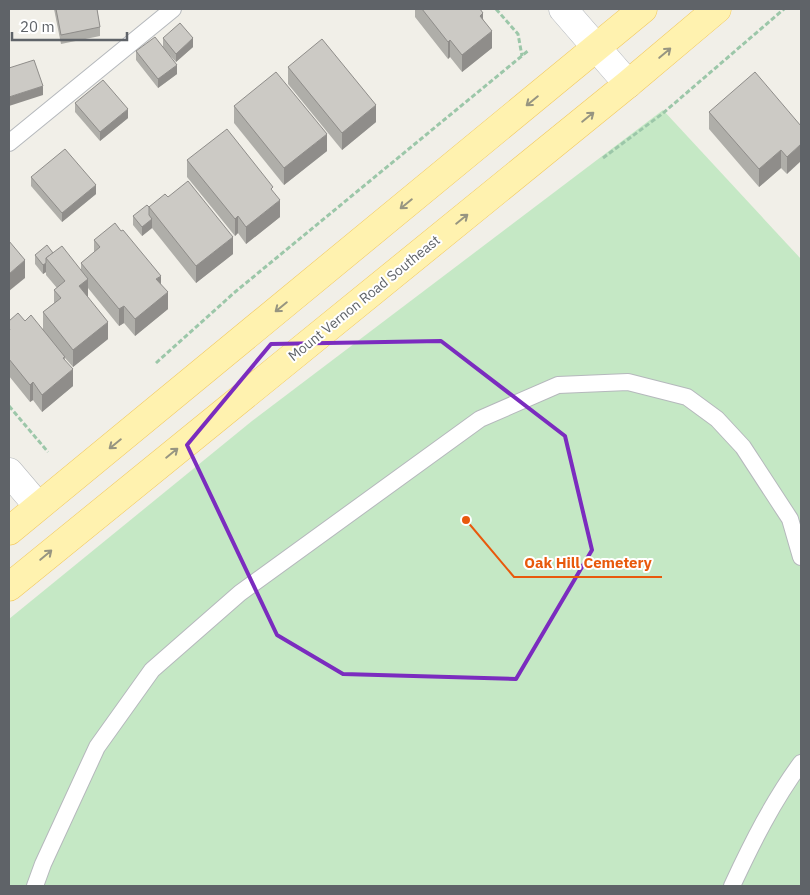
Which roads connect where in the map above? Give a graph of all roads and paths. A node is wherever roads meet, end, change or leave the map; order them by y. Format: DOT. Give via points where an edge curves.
graph roads {
  1 [pos="173,9"];
  2 [pos="496,9"];
  3 [pos="563,9"];
  4 [pos="643,9"];
  5 [pos="717,9"];
  6 [pos="784,9"];
  7 [pos="597,48"];
  8 [pos="529,50"];
  9 [pos="522,56"];
  10 [pos="628,84"];
  11 [pos="9,143"];
  12 [pos="603,158"];
  13 [pos="149,369"];
  14 [pos="9,406"];
  15 [pos="45,455"];
  16 [pos="9,472"];
  17 [pos="38,506"];
  18 [pos="9,531"];
  19 [pos="801,557"];
  20 [pos="9,587"];
  21 [pos="801,763"];
  22 [pos="35,886"];
  23 [pos="732,886"];
  1 -- 11 [label="lane"];
  2 -- 9 [label="path" via="518,34"];
  3 -- 7 [label="main road"];
  4 -- 7 [label="main road"];
  10 -- 5 [label="main road, Mount Vernon Road Southeast, one-way"];
  6 -- 12 [label="path" via="662,114"];
  7 -- 10 [label="main road"];
  7 -- 17 [label="main road, one-way"];
  8 -- 9 [label="path"];
  9 -- 13 [label="path" via="235,292"];
  20 -- 10 [label="main road, Mount Vernon Road Southeast, one-way"];
  14 -- 15 [label="path" via="48,452"];
  16 -- 17 [label="main road"];
  17 -- 18 [label="main road"];
  19 -- 22 [label="lane" via="790,519 743,447 718,420 687,397 628,382 558,385 480,419 240,593 152,670 97,747 42,864"];
  21 -- 23 [label="lane" via="782,789"];
}
